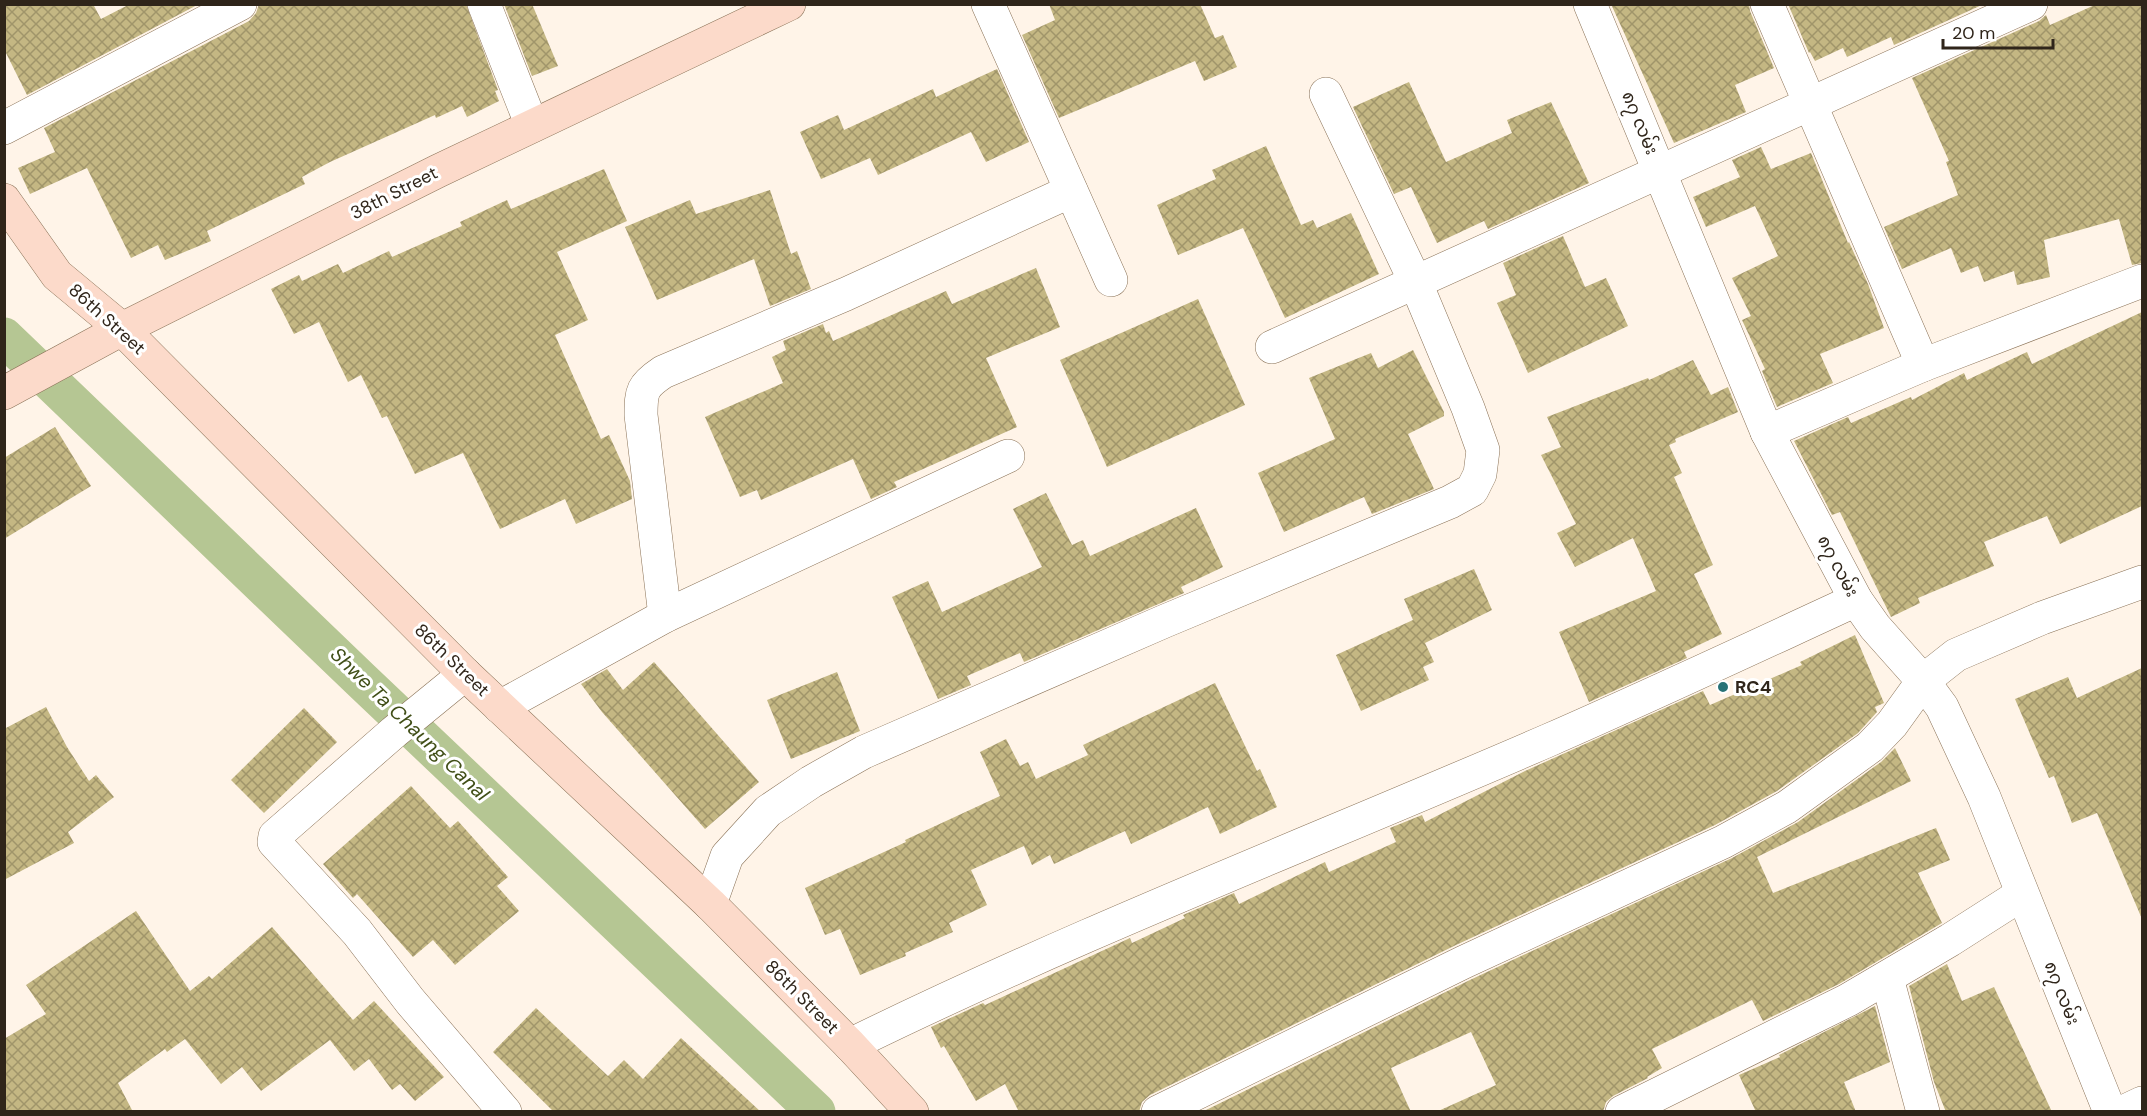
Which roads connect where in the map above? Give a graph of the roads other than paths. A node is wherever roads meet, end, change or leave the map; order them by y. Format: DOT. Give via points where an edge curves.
graph roads {
  1 [pos="240,4"];
  2 [pos="484,4"];
  3 [pos="789,4"];
  4 [pos="988,4"];
  5 [pos="1590,4"];
  6 [pos="1767,4"];
  7 [pos="2031,4"];
  8 [pos="1326,94"];
  9 [pos="1809,103"];
  10 [pos="532,126"];
  11 [pos="4,128"];
  12 [pos="1660,173"];
  13 [pos="1071,191"];
  14 [pos="4,200"];
  15 [pos="1111,280"];
  16 [pos="1415,281"];
  17 [pos="2142,281"];
  18 [pos="122,329"];
  19 [pos="1272,347"];
  20 [pos="1923,365"];
  21 [pos="16,386"];
  22 [pos="1767,432"];
  23 [pos="1008,456"];
  24 [pos="2142,582"];
  25 [pos="1856,600"];
  26 [pos="665,616"];
  27 [pos="465,674"];
  28 [pos="1923,681"];
  29 [pos="500,707"];
  30 [pos="2022,894"];
  31 [pos="710,904"];
  32 [pos="1887,978"];
  33 [pos="850,1045"];
  34 [pos="2142,1102"];
  35 [pos="505,1112"];
  36 [pos="912,1112"];
  37 [pos="1158,1112"];
  38 [pos="1622,1112"];
  39 [pos="1923,1112"];
  40 [pos="2110,1112"];
  41 [pos="2123,1112"];
  1 -- 11 [label="street"];
  2 -- 10 [label="street"];
  3 -- 10 [label="main road, 38th Street"];
  4 -- 13 [label="street"];
  5 -- 12 [label="street, ၈၇ လမ်း"];
  6 -- 9 [label="street"];
  7 -- 9 [label="street"];
  8 -- 16 [label="street"];
  9 -- 12 [label="street"];
  9 -- 20 [label="street"];
  10 -- 18 [label="main road, 38th Street"];
  12 -- 16 [label="street"];
  12 -- 22 [label="street, ၈၇ လမ်း"];
  13 -- 15 [label="street"];
  13 -- 26 [label="street" via="651,380 641,393 641,416"];
  14 -- 18 [label="main road, 86th Street" via="57,275"];
  16 -- 19 [label="street"];
  16 -- 31 [label="street" via="1483,450 1480,474 1472,490 864,752 768,811 727,856"];
  17 -- 20 [label="street"];
  18 -- 21 [label="main road, 38th Street"];
  18 -- 27 [label="main road, 86th Street"];
  20 -- 22 [label="street"];
  22 -- 25 [label="street, ၈၇ လမ်း"];
  23 -- 26 [label="street"];
  24 -- 28 [label="street" via="2042,618 1956,655"];
  25 -- 28 [label="street, ၈၇ လမ်း"];
  25 -- 33 [label="street" via="1551,739 1193,890"];
  26 -- 29 [label="street"];
  27 -- 29 [label="main road, 86th Street"];
  27 -- 35 [label="street" via="275,836 274,842 357,932"];
  28 -- 30 [label="street, ၈၇ လမ်း" via="1942,707 1984,797"];
  28 -- 37 [label="street" via="1870,747 1787,807 1723,842 1464,962"];
  29 -- 31 [label="main road, 86th Street"];
  30 -- 32 [label="street"];
  30 -- 40 [label="street, ၈၇ လမ်း"];
  31 -- 33 [label="main road, 86th Street"];
  32 -- 38 [label="street"];
  32 -- 39 [label="street"];
  33 -- 36 [label="main road, 86th Street"];
  34 -- 41 [label="street"];
}
